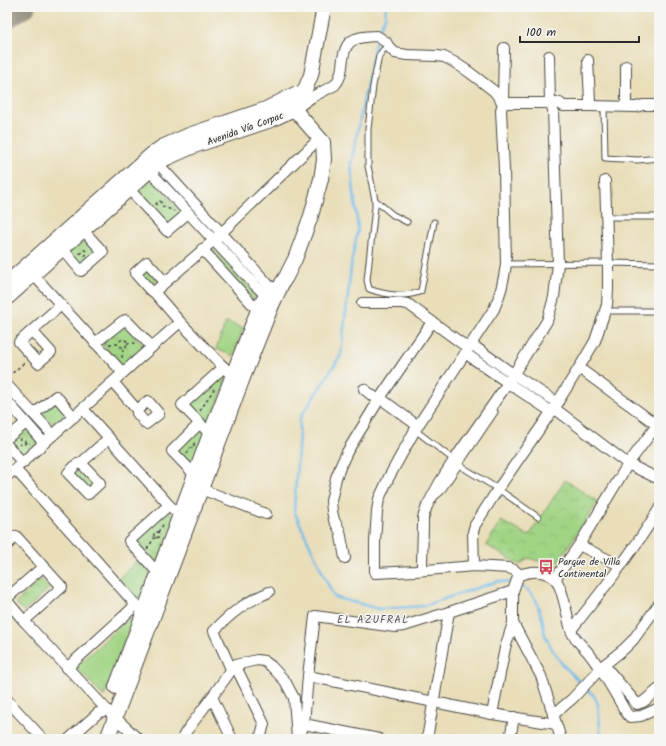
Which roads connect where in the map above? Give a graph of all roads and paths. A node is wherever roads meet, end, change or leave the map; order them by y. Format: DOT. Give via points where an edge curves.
graph roads {
  1 [pos="324,7"];
  2 [pos="389,46"];
  3 [pos="504,48"];
  4 [pos="549,56"];
  5 [pos="588,60"];
  6 [pos="626,66"];
  7 [pos="305,87"];
  8 [pos="325,91"];
  9 [pos="590,101"];
  10 [pos="626,102"];
  11 [pos="503,103"];
  12 [pos="550,103"];
  13 [pos="560,103"];
  14 [pos="291,104"];
  15 [pos="644,105"];
  16 [pos="659,105"];
  17 [pos="604,106"];
  18 [pos="320,138"];
  19 [pos="659,158"];
  20 [pos="150,163"];
  21 [pos="605,181"];
  22 [pos="128,189"];
  23 [pos="375,200"];
  24 [pos="160,207"];
  25 [pos="175,212"];
  26 [pos="188,213"];
  27 [pos="606,217"];
  28 [pos="659,217"];
  29 [pos="408,222"];
  30 [pos="434,222"];
  31 [pos="83,230"];
  32 [pos="221,233"];
  33 [pos="213,240"];
  34 [pos="62,248"];
  35 [pos="202,249"];
  36 [pos="608,263"];
  37 [pos="506,264"];
  38 [pos="558,264"];
  39 [pos="659,264"];
  40 [pos="30,270"];
  41 [pos="165,282"];
  42 [pos="7,283"];
  43 [pos="154,292"];
  44 [pos="274,293"];
  45 [pos="7,298"];
  46 [pos="362,302"];
  47 [pos="61,305"];
  48 [pos="258,310"];
  49 [pos="605,311"];
  50 [pos="659,311"];
  51 [pos="180,322"];
  52 [pos="432,322"];
  53 [pos="32,331"];
  54 [pos="99,343"];
  55 [pos="118,344"];
  56 [pos="123,348"];
  57 [pos="152,348"];
  58 [pos="468,348"];
  59 [pos="32,356"];
  60 [pos="122,359"];
  61 [pos="579,368"];
  62 [pos="123,373"];
  63 [pos="514,374"];
  64 [pos="232,376"];
  65 [pos="7,378"];
  66 [pos="113,382"];
  67 [pos="508,383"];
  68 [pos="7,384"];
  69 [pos="216,386"];
  70 [pos="364,390"];
  71 [pos="207,393"];
  72 [pos="210,396"];
  73 [pos="380,399"];
  74 [pos="213,400"];
  75 [pos="7,401"];
  76 [pos="83,408"];
  77 [pos="555,408"];
  78 [pos="137,410"];
  79 [pos="495,412"];
  80 [pos="34,414"];
  81 [pos="74,417"];
  82 [pos="198,420"];
  83 [pos="658,421"];
  84 [pos="26,422"];
  85 [pos="416,428"];
  86 [pos="210,434"];
  87 [pos="53,435"];
  88 [pos="7,438"];
  89 [pos="109,438"];
  90 [pos="44,444"];
  91 [pos="7,445"];
  92 [pos="457,462"];
  93 [pos="82,463"];
  94 [pos="628,464"];
  95 [pos="15,469"];
  96 [pos="195,475"];
  97 [pos="659,479"];
  98 [pos="201,489"];
  99 [pos="498,489"];
  100 [pos="169,505"];
  101 [pos="659,509"];
  102 [pos="266,514"];
  103 [pos="538,517"];
  104 [pos="184,519"];
  105 [pos="166,520"];
  106 [pos="158,532"];
  107 [pos="155,537"];
  108 [pos="7,545"];
  109 [pos="579,545"];
  110 [pos="144,554"];
  111 [pos="345,558"];
  112 [pos="44,566"];
  113 [pos="474,566"];
  114 [pos="621,566"];
  115 [pos="423,570"];
  116 [pos="158,573"];
  117 [pos="518,576"];
  118 [pos="555,578"];
  119 [pos="513,591"];
  120 [pos="269,592"];
  121 [pos="7,598"];
  122 [pos="7,601"];
  123 [pos="659,604"];
  124 [pos="144,611"];
  125 [pos="449,612"];
  126 [pos="24,621"];
  127 [pos="513,623"];
  128 [pos="571,630"];
  129 [pos="233,667"];
  130 [pos="67,668"];
  131 [pos="600,669"];
  132 [pos="308,676"];
  133 [pos="659,689"];
  134 [pos="212,697"];
  135 [pos="434,702"];
  136 [pos="8,704"];
  137 [pos="659,708"];
  138 [pos="111,714"];
  139 [pos="492,714"];
  140 [pos="514,717"];
  141 [pos="556,717"];
  142 [pos="304,724"];
  143 [pos="184,737"];
  144 [pos="43,739"];
  145 [pos="69,739"];
  146 [pos="96,739"];
  147 [pos="106,739"];
  148 [pos="138,739"];
  149 [pos="232,739"];
  150 [pos="260,739"];
  151 [pos="298,739"];
  152 [pos="379,739"];
  153 [pos="427,739"];
  154 [pos="510,739"];
  155 [pos="561,739"];
  1 -- 7 [label="street" via="311,75"];
  2 -- 8 [label="street" via="377,36 353,40 344,49 340,79"];
  2 -- 11 [label="street" via="396,53 444,57 494,91"];
  2 -- 23 [label="lane" via="379,56 368,129 368,166"];
  3 -- 11 [label="street"];
  4 -- 12 [label="street"];
  5 -- 9 [label="street"];
  6 -- 10 [label="street"];
  7 -- 8 [label="street" via="311,91"];
  7 -- 14 [label="street, Avenida Vía Corpac"];
  8 -- 14 [label="street"];
  9 -- 10 [label="street"];
  9 -- 13 [label="street" via="563,100"];
  10 -- 15 [label="street"];
  11 -- 12 [label="street"];
  11 -- 37 [label="street" via="501,110"];
  12 -- 13 [label="street"];
  12 -- 38 [label="street" via="553,109"];
  13 -- 17 [label="street" via="563,106"];
  14 -- 18 [label="street"];
  14 -- 20 [label="street, Avenida Vía Corpac" via="271,120"];
  15 -- 16 [label="street"];
  15 -- 17 [label="street"];
  17 -- 19 [label="lane" via="605,158"];
  18 -- 32 [label="street"];
  18 -- 44 [label="street" via="323,142 324,160 308,228 286,277"];
  20 -- 22 [label="street, Avenida Vía Corpac"];
  20 -- 26 [label="street"];
  20 -- 32 [label="street"];
  20 -- 40 [label="street, Avenida Vía Corpac"];
  21 -- 27 [label="street"];
  22 -- 26 [label="street" via="167,230"];
  22 -- 31 [label="street, Avenida Vía Corpac"];
  23 -- 29 [label="lane" via="393,216"];
  23 -- 30 [label="lane" via="369,289 395,295 415,294 421,291"];
  24 -- 25 [label="path"];
  26 -- 33 [label="street"];
  27 -- 28 [label="lane"];
  27 -- 36 [label="street"];
  31 -- 34 [label="street, Avenida Vía Corpac"];
  31 -- 34 [label="street" via="103,252 81,271"];
  32 -- 33 [label="street"];
  32 -- 44 [label="street"];
  33 -- 35 [label="street"];
  33 -- 44 [label="street"];
  34 -- 40 [label="street, Avenida Vía Corpac"];
  35 -- 41 [label="street"];
  35 -- 48 [label="street"];
  36 -- 38 [label="lane"];
  36 -- 39 [label="lane"];
  36 -- 49 [label="street"];
  37 -- 38 [label="lane"];
  37 -- 58 [label="street" via="499,299"];
  38 -- 63 [label="street" via="554,298 547,320"];
  40 -- 42 [label="street, Avenida Vía Corpac"];
  40 -- 45 [label="street, Avenida Vía Corpac"];
  40 -- 47 [label="street"];
  41 -- 43 [label="street"];
  41 -- 43 [label="street" via="147,262 135,273"];
  43 -- 51 [label="street"];
  44 -- 48 [label="street"];
  44 -- 64 [label="street"];
  46 -- 52 [label="street" via="408,304"];
  47 -- 53 [label="street"];
  47 -- 54 [label="street"];
  48 -- 64 [label="street"];
  49 -- 50 [label="lane"];
  49 -- 61 [label="street" via="594,341"];
  51 -- 57 [label="street"];
  51 -- 64 [label="street"];
  52 -- 58 [label="street"];
  52 -- 73 [label="street"];
  53 -- 59 [label="street" via="19,342"];
  53 -- 59 [label="street" via="51,352 38,363"];
  54 -- 55 [label="path"];
  54 -- 57 [label="street" via="126,320"];
  54 -- 62 [label="street"];
  55 -- 56 [label="path"];
  55 -- 56 [label="path" via="122,339 127,341 126,347"];
  56 -- 60 [label="path"];
  57 -- 62 [label="street"];
  58 -- 63 [label="street"];
  58 -- 67 [label="street"];
  58 -- 85 [label="street"];
  59 -- 65 [label="path"];
  61 -- 77 [label="street"];
  61 -- 83 [label="street"];
  62 -- 66 [label="street"];
  63 -- 67 [label="street"];
  63 -- 77 [label="street"];
  64 -- 82 [label="street" via="182,405"];
  64 -- 86 [label="street"];
  64 -- 98 [label="street"];
  66 -- 76 [label="street"];
  66 -- 78 [label="street"];
  67 -- 77 [label="street"];
  67 -- 92 [label="street"];
  68 -- 80 [label="street"];
  69 -- 72 [label="path"];
  70 -- 73 [label="street"];
  71 -- 72 [label="path"];
  72 -- 74 [label="path"];
  72 -- 82 [label="path"];
  73 -- 85 [label="street"];
  73 -- 111 [label="street" via="341,465 331,501"];
  75 -- 84 [label="street"];
  76 -- 81 [label="street"];
  76 -- 89 [label="street"];
  77 -- 94 [label="street"];
  77 -- 99 [label="street"];
  79 -- 92 [label="lane"];
  80 -- 81 [label="street" via="56,396"];
  80 -- 87 [label="street"];
  81 -- 87 [label="street"];
  82 -- 86 [label="street"];
  82 -- 96 [label="street" via="172,451"];
  83 -- 94 [label="street"];
  84 -- 88 [label="street"];
  84 -- 90 [label="street"];
  85 -- 92 [label="lane"];
  85 -- 115 [label="street" via="379,499 374,573"];
  86 -- 96 [label="street"];
  87 -- 90 [label="street"];
  89 -- 93 [label="street"];
  89 -- 100 [label="street"];
  90 -- 95 [label="street"];
  91 -- 95 [label="street"];
  92 -- 99 [label="lane"];
  92 -- 115 [label="street" via="440,482 427,505 423,525"];
  94 -- 97 [label="street"];
  94 -- 109 [label="street"];
  95 -- 124 [label="street"];
  96 -- 104 [label="street"];
  98 -- 102 [label="street"];
  98 -- 104 [label="street"];
  99 -- 103 [label="lane"];
  99 -- 113 [label="street" via="475,525"];
  100 -- 104 [label="street"];
  100 -- 116 [label="street" via="128,541"];
  101 -- 114 [label="street"];
  104 -- 116 [label="street"];
  104 -- 124 [label="street"];
  105 -- 106 [label="path"];
  106 -- 107 [label="path" via="154,532"];
  106 -- 107 [label="path" via="159,537"];
  107 -- 110 [label="path"];
  108 -- 112 [label="street" via="16,536"];
  109 -- 114 [label="street"];
  109 -- 118 [label="street"];
  112 -- 121 [label="street"];
  112 -- 126 [label="street" via="62,587"];
  113 -- 115 [label="street"];
  113 -- 117 [label="street" via="509,568 518,573"];
  114 -- 128 [label="street"];
  116 -- 124 [label="street"];
  117 -- 118 [label="street" via="537,572"];
  117 -- 119 [label="street"];
  118 -- 128 [label="street" via="562,593"];
  119 -- 125 [label="street"];
  119 -- 127 [label="street"];
  120 -- 129 [label="street" via="239,608 214,631"];
  122 -- 126 [label="street"];
  123 -- 131 [label="street" via="633,640"];
  124 -- 130 [label="street"];
  124 -- 138 [label="street"];
  125 -- 132 [label="street" via="395,627 315,616"];
  125 -- 135 [label="street"];
  126 -- 130 [label="street"];
  127 -- 139 [label="street" via="505,648"];
  127 -- 141 [label="street" via="541,676"];
  128 -- 131 [label="street"];
  129 -- 134 [label="street"];
  129 -- 150 [label="street" via="264,724"];
  129 -- 151 [label="street" via="257,660 264,661 285,681 294,698"];
  130 -- 138 [label="street"];
  131 -- 133 [label="street" via="637,704"];
  131 -- 137 [label="street" via="630,717 641,716"];
  131 -- 141 [label="street"];
  132 -- 135 [label="street"];
  132 -- 142 [label="street"];
  134 -- 143 [label="street"];
  134 -- 149 [label="street"];
  135 -- 139 [label="street"];
  135 -- 153 [label="street"];
  136 -- 144 [label="street"];
  138 -- 145 [label="street" via="98,713"];
  138 -- 146 [label="street"];
  138 -- 147 [label="street"];
  138 -- 148 [label="street"];
  139 -- 140 [label="street"];
  140 -- 141 [label="street"];
  140 -- 154 [label="street"];
  141 -- 155 [label="street"];
  142 -- 151 [label="street"];
  142 -- 152 [label="street"];
}
